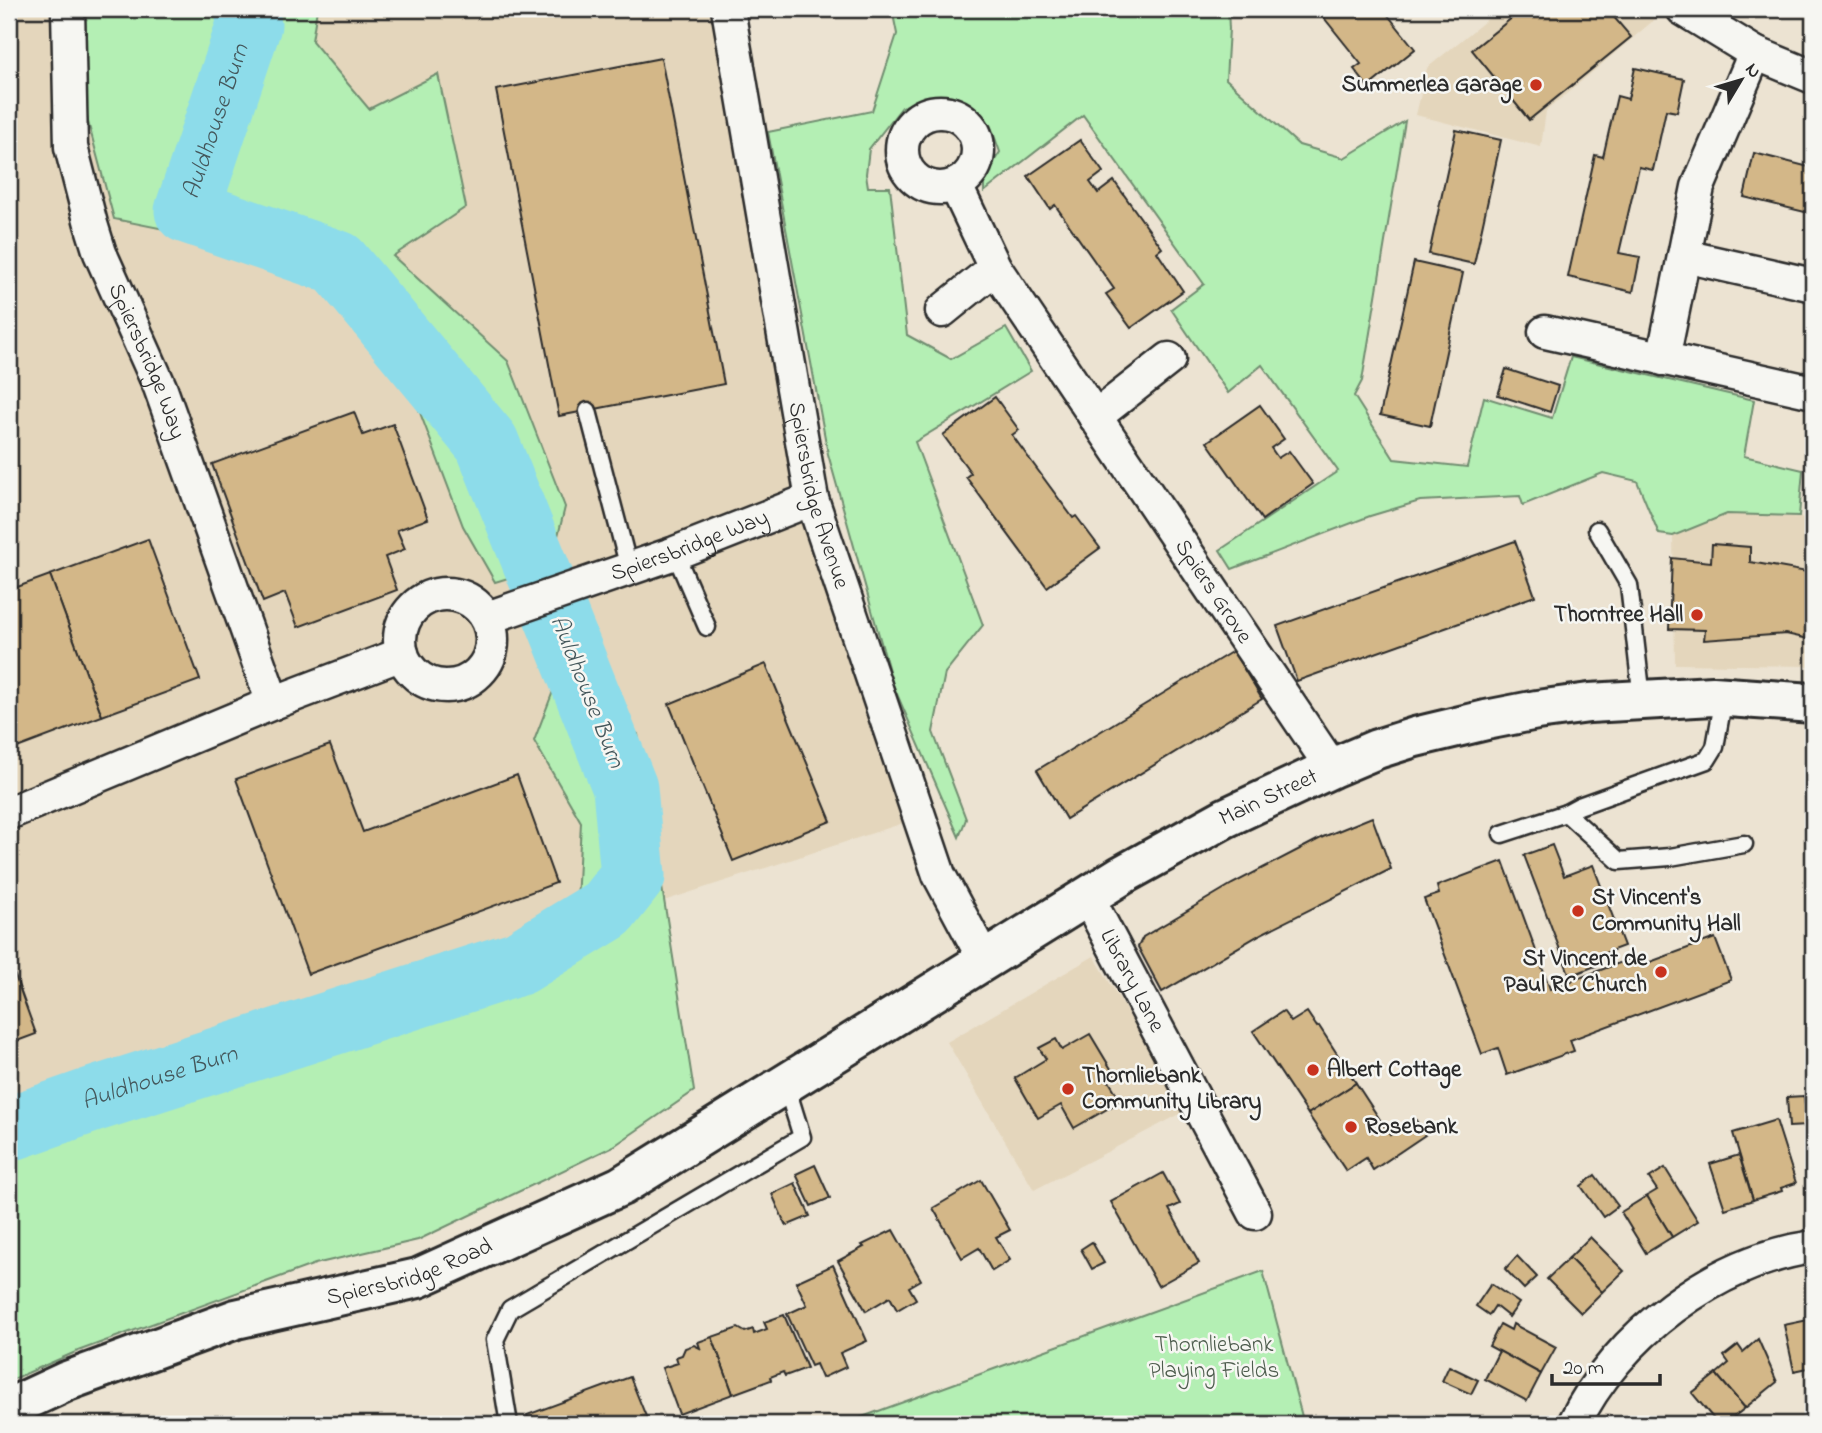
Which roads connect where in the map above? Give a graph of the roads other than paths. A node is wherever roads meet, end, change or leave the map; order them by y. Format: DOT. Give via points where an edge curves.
graph roads {
  1 [pos="68,9"];
  2 [pos="728,9"];
  3 [pos="1683,9"];
  4 [pos="1755,52"];
  5 [pos="1813,78"];
  6 [pos="956,186"];
  7 [pos="1684,256"];
  8 [pos="995,268"];
  9 [pos="1813,285"];
  10 [pos="942,311"];
  11 [pos="1545,332"];
  12 [pos="1169,359"];
  13 [pos="1663,359"];
  14 [pos="1813,392"];
  15 [pos="588,411"];
  16 [pos="1095,416"];
  17 [pos="812,499"];
  18 [pos="1597,530"];
  19 [pos="675,553"];
  20 [pos="629,568"];
  21 [pos="487,618"];
  22 [pos="706,626"];
  23 [pos="402,654"];
  24 [pos="1724,697"];
  25 [pos="1642,699"];
  26 [pos="273,703"];
  27 [pos="1813,703"];
  28 [pos="1332,768"];
  29 [pos="9,813"];
  30 [pos="1566,813"];
  31 [pos="1502,834"];
  32 [pos="1744,844"];
  33 [pos="1087,896"];
  34 [pos="984,959"];
  35 [pos="785,1082"];
  36 [pos="1255,1213"];
  37 [pos="1813,1247"];
  38 [pos="9,1408"];
  39 [pos="509,1424"];
  40 [pos="1574,1424"];
  1 -- 26 [label="street, Spiersbridge Way" via="71,147 91,224 160,387"];
  2 -- 17 [label="street, Spiersbridge Avenue"];
  3 -- 4 [label="street"];
  4 -- 5 [label="street"];
  4 -- 7 [label="street" via="1698,187"];
  6 -- 8 [label="street, Spiers Grove"];
  7 -- 9 [label="street"];
  7 -- 13 [label="street"];
  8 -- 10 [label="street"];
  8 -- 16 [label="street, Spiers Grove"];
  11 -- 13 [label="street"];
  12 -- 16 [label="street"];
  13 -- 14 [label="street"];
  15 -- 20 [label="lane"];
  16 -- 28 [label="street, Spiers Grove"];
  17 -- 19 [label="street, Spiersbridge Way"];
  17 -- 34 [label="street, Spiersbridge Avenue" via="939,875"];
  18 -- 25 [label="lane" via="1629,585"];
  19 -- 20 [label="street, Spiersbridge Way"];
  19 -- 22 [label="lane"];
  20 -- 21 [label="street, Spiersbridge Way"];
  21 -- 23 [label="street" via="466,597 435,594 410,610 402,624"];
  21 -- 23 [label="street" via="492,632 487,663 465,683 434,685 409,668"];
  23 -- 26 [label="street"];
  24 -- 25 [label="main road, Main Street"];
  24 -- 27 [label="main road, Main Street"];
  24 -- 30 [label="lane" via="1715,747 1707,760"];
  25 -- 28 [label="main road, Main Street" via="1486,720 1415,737"];
  26 -- 29 [label="street"];
  28 -- 33 [label="main road, Main Street" via="1225,818"];
  30 -- 31 [label="lane"];
  30 -- 32 [label="lane" via="1619,861"];
  33 -- 34 [label="main road, Main Street"];
  33 -- 36 [label="street, Library Lane"];
  34 -- 35 [label="main road, Main Street"];
  35 -- 38 [label="main road, Spiersbridge Road" via="621,1186 418,1278 236,1318 67,1381"];
  35 -- 39 [label="lane" via="802,1138 510,1310 495,1339"];
  37 -- 40 [label="street" via="1746,1265 1664,1313 1613,1364"];
}
